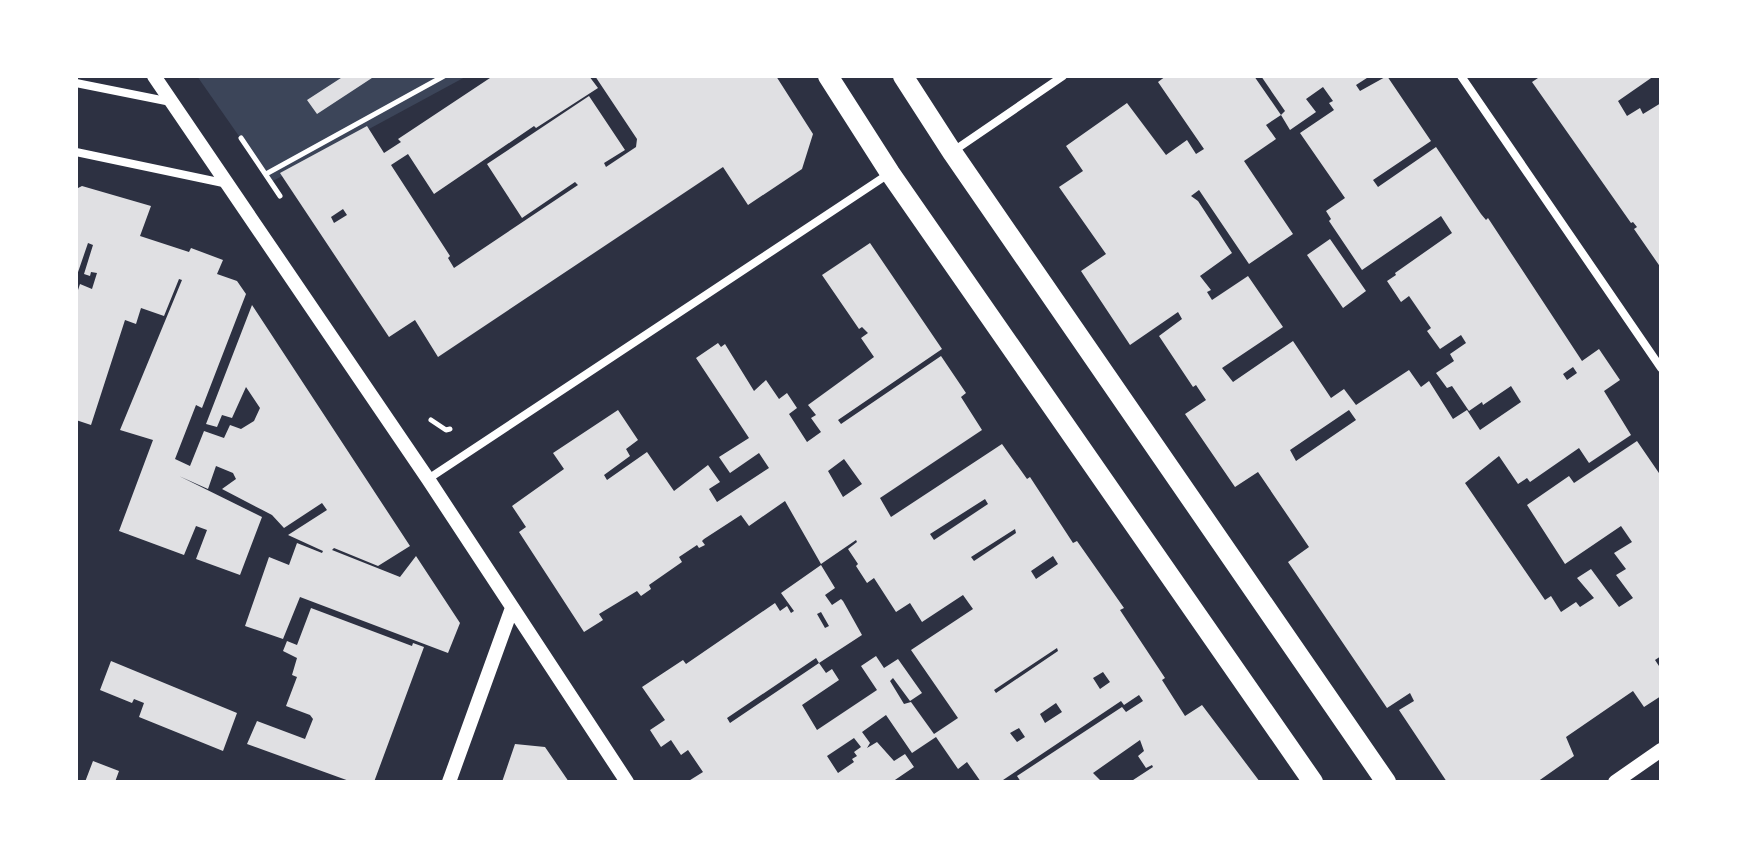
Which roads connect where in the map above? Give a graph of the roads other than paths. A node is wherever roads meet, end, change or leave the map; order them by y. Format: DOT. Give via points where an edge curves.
graph roads {
  1 [pos="154,76"];
  2 [pos="828,76"];
  3 [pos="903,76"];
  4 [pos="1063,76"];
  5 [pos="1461,76"];
  6 [pos="76,83"];
  7 [pos="172,102"];
  8 [pos="76,152"];
  9 [pos="952,152"];
  10 [pos="890,173"];
  11 [pos="229,185"];
  12 [pos="1661,368"];
  13 [pos="428,479"];
  14 [pos="512,608"];
  15 [pos="1661,750"];
  16 [pos="449,782"];
  17 [pos="627,782"];
  18 [pos="1313,782"];
  19 [pos="1386,782"];
  20 [pos="1615,782"];
  1 -- 7 [label="street"];
  2 -- 10 [label="main road"];
  3 -- 9 [label="main road"];
  4 -- 9 [label="street"];
  5 -- 12 [label="street"];
  6 -- 7 [label="street"];
  7 -- 11 [label="street"];
  8 -- 11 [label="street"];
  9 -- 19 [label="main road"];
  10 -- 13 [label="street"];
  10 -- 18 [label="main road"];
  11 -- 13 [label="street"];
  13 -- 14 [label="street"];
  14 -- 16 [label="street"];
  14 -- 17 [label="street"];
  15 -- 20 [label="street"];
}
